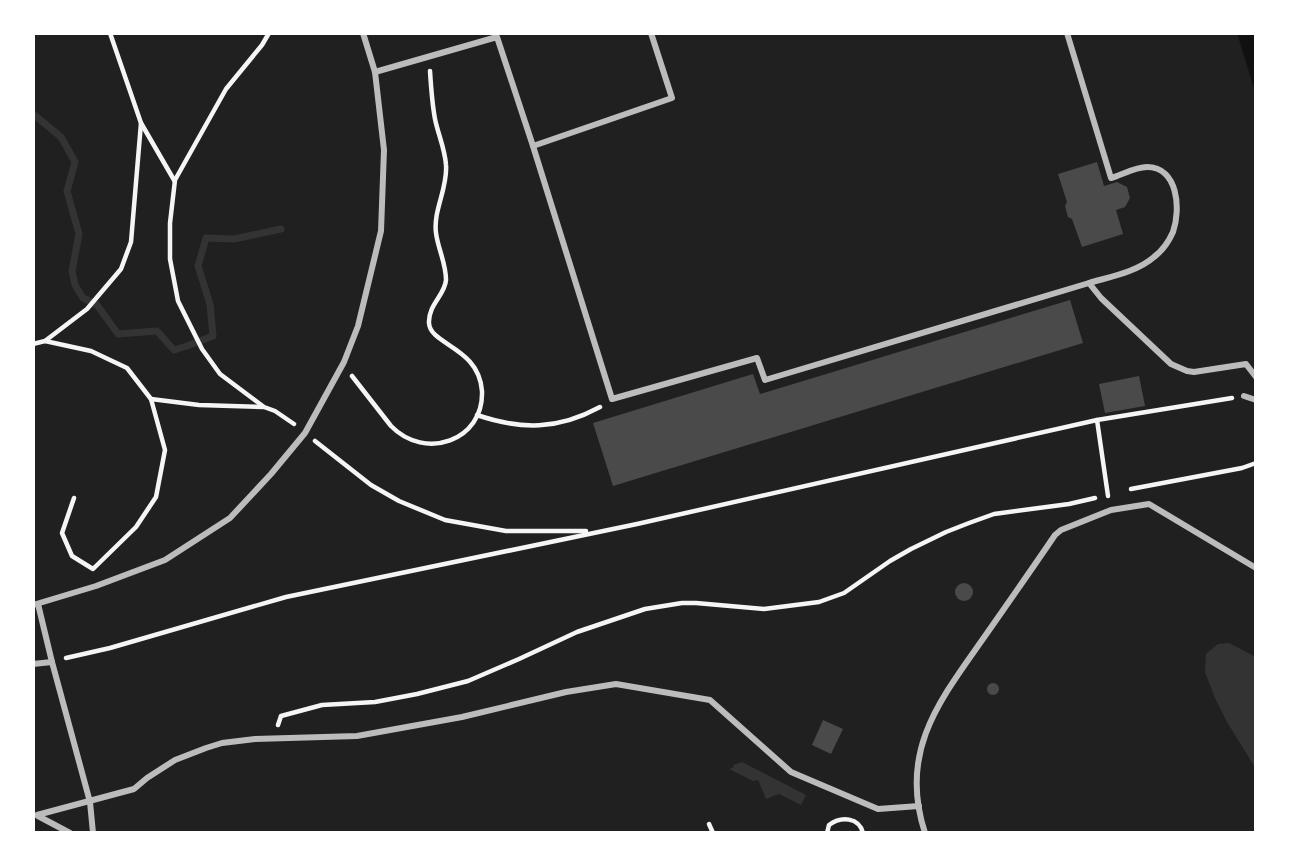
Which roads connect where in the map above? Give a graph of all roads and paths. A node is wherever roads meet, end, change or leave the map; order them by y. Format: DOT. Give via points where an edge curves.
graph roads {
  1 [pos="110,33"];
  2 [pos="269,33"];
  3 [pos="363,33"];
  4 [pos="651,33"];
  5 [pos="1067,33"];
  6 [pos="429,56"];
  7 [pos="375,72"];
  8 [pos="141,123"];
  9 [pos="533,146"];
  10 [pos="175,180"];
  11 [pos="1088,283"];
  12 [pos="45,341"];
  13 [pos="33,344"];
  14 [pos="344,362"];
  15 [pos="1256,377"];
  16 [pos="1244,396"];
  17 [pos="151,399"];
  18 [pos="612,399"];
  19 [pos="1256,400"];
  20 [pos="264,407"];
  21 [pos="477,415"];
  22 [pos="1097,420"];
  23 [pos="305,433"];
  24 [pos="1256,463"];
  25 [pos="1130,490"];
  26 [pos="1119,492"];
  27 [pos="74,498"];
  28 [pos="1095,498"];
  29 [pos="597,532"];
  30 [pos="1256,568"];
  31 [pos="35,604"];
  32 [pos="52,662"];
  33 [pos="33,664"];
  34 [pos="272,738"];
  35 [pos="90,802"];
  36 [pos="919,806"];
  37 [pos="35,814"];
  38 [pos="709,824"];
  39 [pos="70,833"];
  40 [pos="93,833"];
  41 [pos="713,833"];
  42 [pos="827,833"];
  43 [pos="863,833"];
  44 [pos="925,833"];
  1 -- 8 [label="path"];
  2 -- 10 [label="path" via="226,89"];
  3 -- 7 [label="street"];
  4 -- 9 [label="street" via="672,97"];
  5 -- 11 [label="street" via="1111,178 1141,167 1158,169 1171,181 1176,203 1172,233 1155,257"];
  6 -- 7 [label="street"];
  6 -- 9 [label="street" via="497,37"];
  6 -- 21 [label="path" via="435,120 446,166 435,231 446,282 431,309 429,323 431,331 462,353 478,373 482,390"];
  7 -- 14 [label="street" via="384,150 381,231 358,326"];
  8 -- 10 [label="path"];
  8 -- 12 [label="path" via="131,242 121,269 87,309"];
  9 -- 18 [label="street"];
  10 -- 20 [label="path" via="170,259 178,301 220,374"];
  11 -- 15 [label="street" via="1171,364 1194,372 1246,364"];
  11 -- 18 [label="street" via="765,380 757,358"];
  12 -- 13 [label="path"];
  12 -- 17 [label="path" via="91,351 127,368"];
  14 -- 21 [label="path" via="391,426 416,442 436,444 456,438"];
  14 -- 23 [label="street"];
  16 -- 19 [label="street"];
  16 -- 22 [label="path"];
  17 -- 20 [label="path"];
  17 -- 27 [label="path" via="165,450 156,497 136,527 93,569 72,556 62,533"];
  18 -- 21 [label="path" via="586,415 548,425 509,425"];
  20 -- 23 [label="path"];
  22 -- 26 [label="path" via="1108,495"];
  22 -- 29 [label="path"];
  23 -- 29 [label="path" via="371,485 445,520 506,531"];
  23 -- 31 [label="street" via="230,518 165,560"];
  24 -- 25 [label="path"];
  28 -- 34 [label="path" via="994,514 946,531 890,561 856,587 819,602 764,609 682,603 645,609 577,632 468,681 375,702 322,705 281,716"];
  29 -- 32 [label="path" via="286,597"];
  30 -- 36 [label="street" via="1149,504 1111,510 1061,530 934,712 920,751"];
  31 -- 32 [label="street"];
  32 -- 33 [label="street"];
  32 -- 35 [label="street"];
  34 -- 35 [label="street" via="206,748 175,760 134,789"];
  34 -- 36 [label="street" via="357,736 616,684 709,700 791,772 878,809"];
  35 -- 37 [label="street"];
  35 -- 40 [label="street"];
  36 -- 44 [label="street"];
  37 -- 39 [label="street"];
  38 -- 41 [label="path"];
  42 -- 43 [label="path" via="834,821 846,818 861,826"];
}
